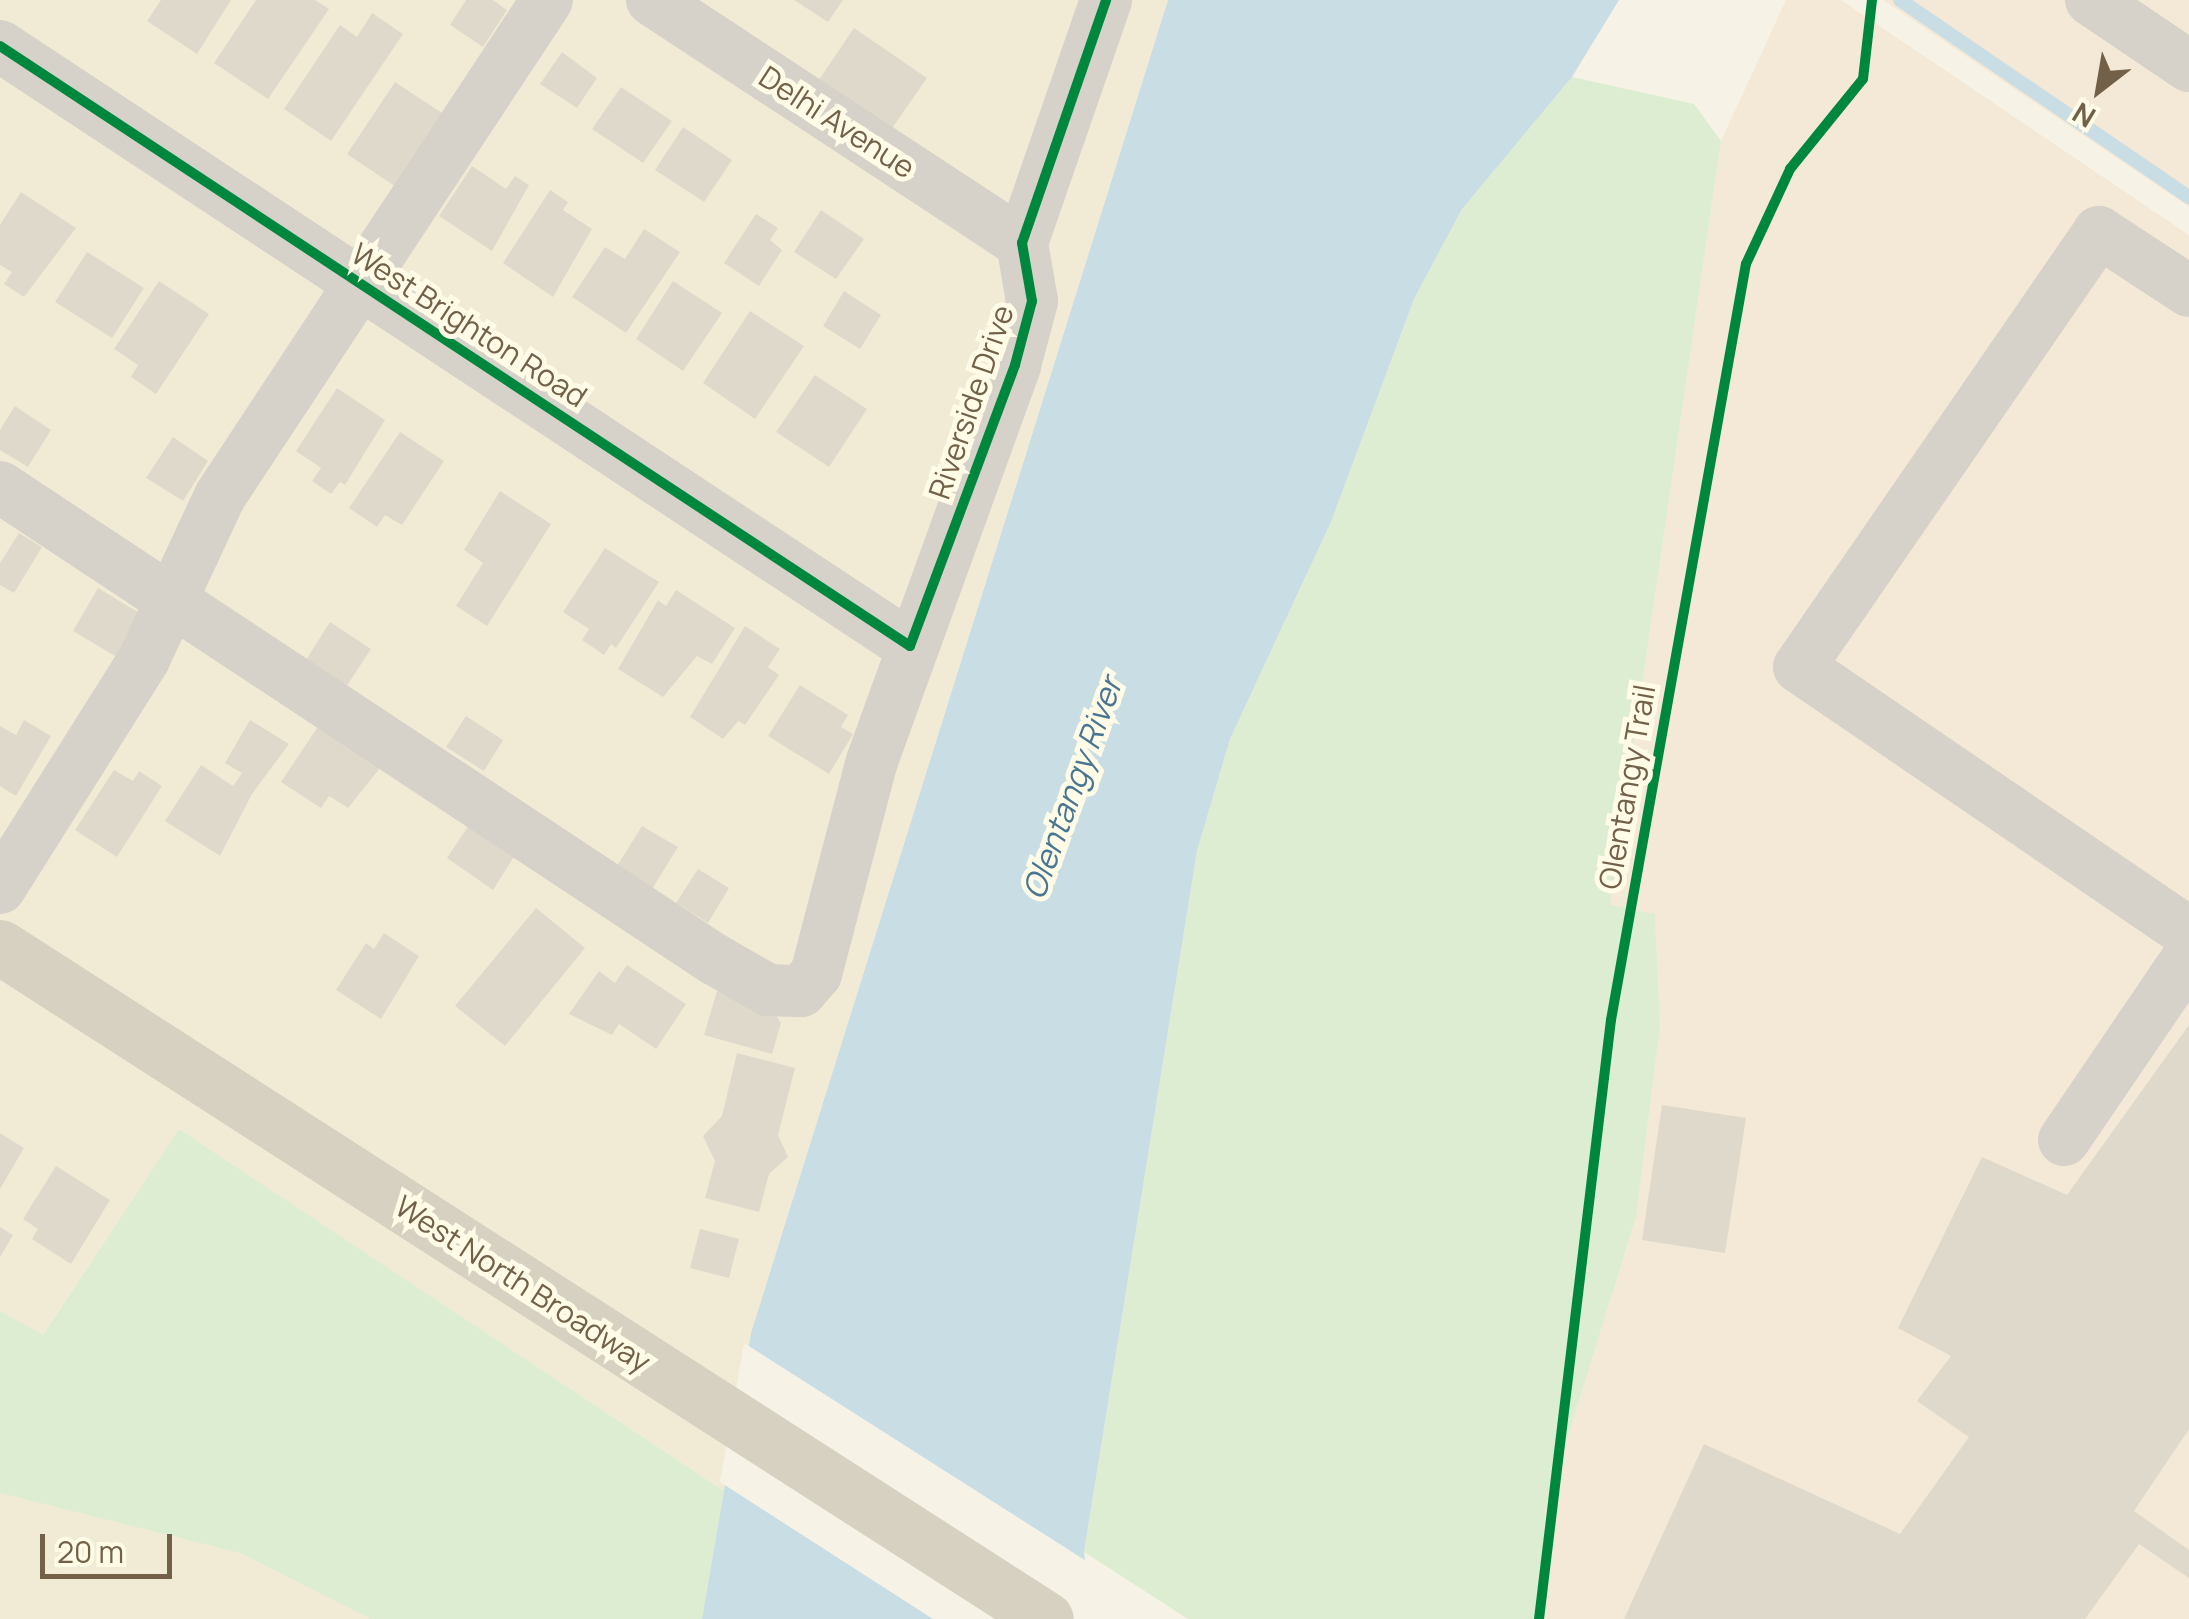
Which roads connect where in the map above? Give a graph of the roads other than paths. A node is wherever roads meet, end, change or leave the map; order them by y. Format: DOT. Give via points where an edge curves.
graph roads {
  1 [pos="546,0"];
  2 [pos="652,0"];
  3 [pos="1106,0"];
  4 [pos="2091,0"];
  5 [pos="0,46"];
  6 [pos="2189,66"];
  7 [pos="1022,243"];
  8 [pos="360,284"];
  9 [pos="2189,291"];
  10 [pos="0,487"];
  11 [pos="173,601"];
  12 [pos="910,646"];
  13 [pos="0,888"];
  14 [pos="2189,933"];
  15 [pos="0,947"];
  16 [pos="2189,956"];
  17 [pos="2064,1140"];
  18 [pos="1046,1619"];
  1 -- 8 [label="street"];
  2 -- 7 [label="street, Delhi Avenue"];
  3 -- 7 [label="street, Riverside Drive"];
  4 -- 6 [label="street"];
  5 -- 8 [label="street, West Brighton Road"];
  7 -- 12 [label="street, Riverside Drive" via="1032,301 1015,365"];
  8 -- 11 [label="street" via="220,496"];
  8 -- 12 [label="street, West Brighton Road"];
  9 -- 14 [label="street" via="2099,232 1799,667"];
  10 -- 11 [label="street"];
  11 -- 12 [label="street, Riverside Drive" via="714,959 780,994 801,990 816,974"];
  11 -- 13 [label="street" via="144,659"];
  15 -- 18 [label="main road, West North Broadway"];
  16 -- 17 [label="street"];
}
